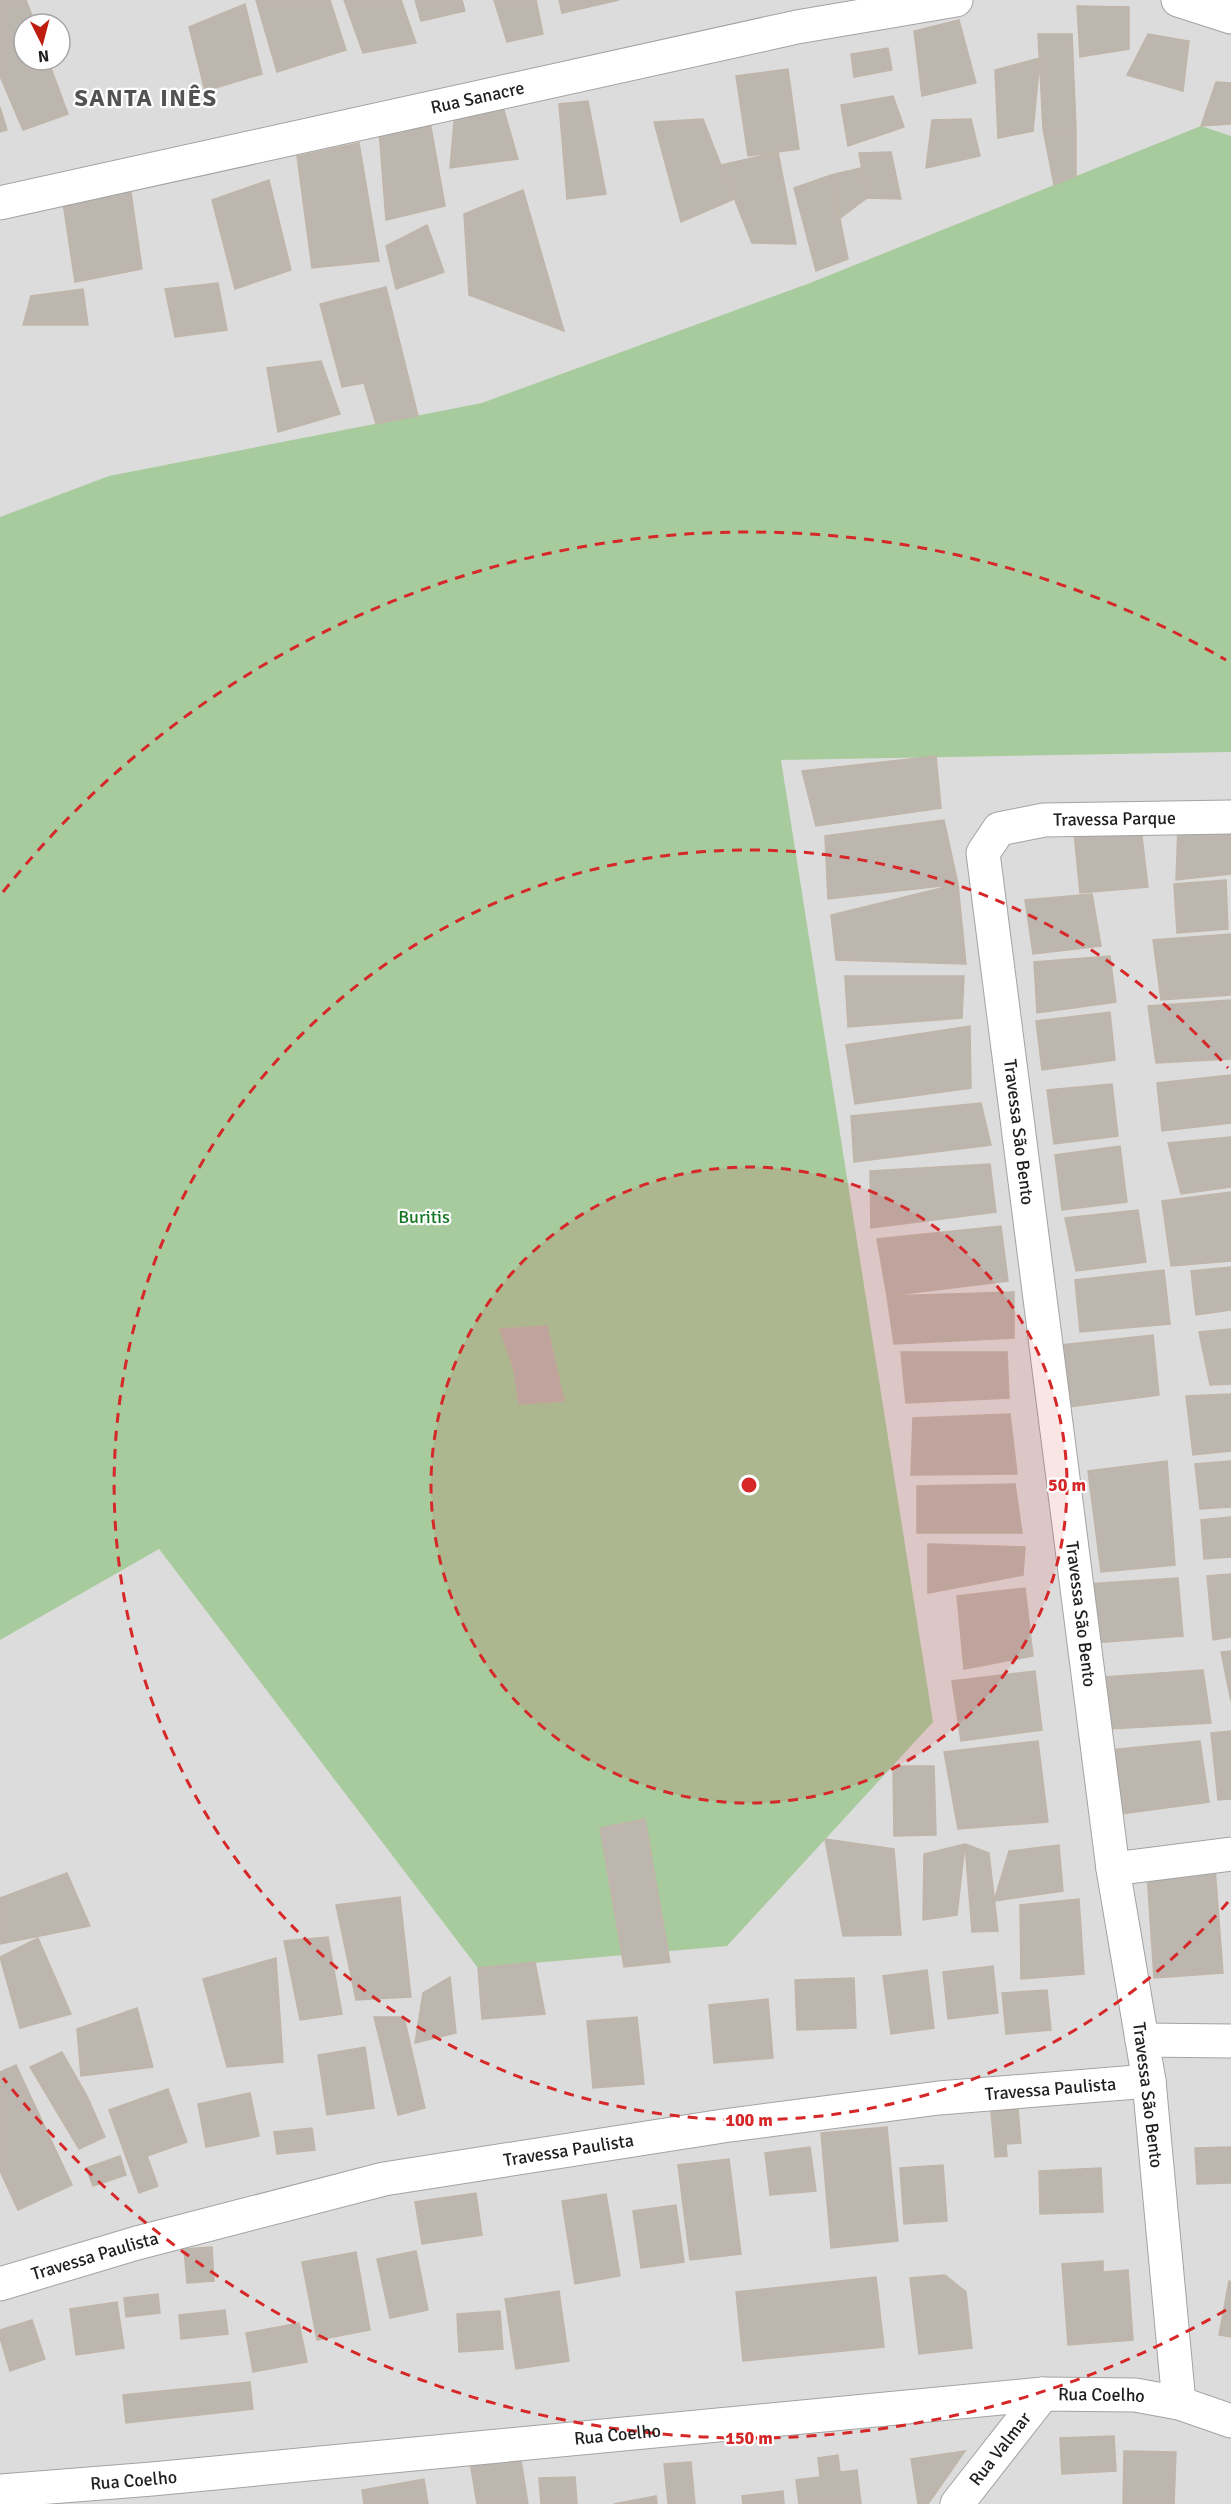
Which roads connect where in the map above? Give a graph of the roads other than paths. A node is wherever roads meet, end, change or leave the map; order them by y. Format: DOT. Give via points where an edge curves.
graph roads {
  1 [pos="956,0"];
  2 [pos="1178,0"];
  3 [pos="794,13"];
  4 [pos="1231,17"];
  5 [pos="0,203"];
  6 [pos="1231,817"];
  7 [pos="999,829"];
  8 [pos="1231,1854"];
  9 [pos="1113,1869"];
  10 [pos="1142,2040"];
  11 [pos="1231,2041"];
  12 [pos="1149,2081"];
  13 [pos="0,2283"];
  14 [pos="1043,2394"];
  15 [pos="1179,2403"];
  16 [pos="1231,2421"];
  17 [pos="152,2480"];
  18 [pos="0,2491"];
  19 [pos="181,2504"];
  20 [pos="957,2504"];
  1 -- 3 [label="street, Rua Sanacre"];
  2 -- 4 [label="street"];
  3 -- 5 [label="street, Rua Sanacre"];
  6 -- 7 [label="street, Travessa Parque" via="1044,820"];
  7 -- 9 [label="street, Travessa São Bento" via="983,853"];
  8 -- 9 [label="street"];
  9 -- 10 [label="street, Travessa São Bento"];
  10 -- 11 [label="street"];
  10 -- 12 [label="street, Travessa São Bento"];
  12 -- 13 [label="street, Travessa Paulista" via="939,2098 723,2126 384,2180 137,2243"];
  12 -- 15 [label="street, Travessa São Bento"];
  14 -- 15 [label="street, Rua Coelho" via="1135,2395"];
  14 -- 17 [label="street, Rua Coelho"];
  14 -- 20 [label="street, Rua Valmar"];
  15 -- 16 [label="street, Rua Coelho"];
  17 -- 18 [label="street, Rua Coelho"];
  17 -- 19 [label="street"];
}
